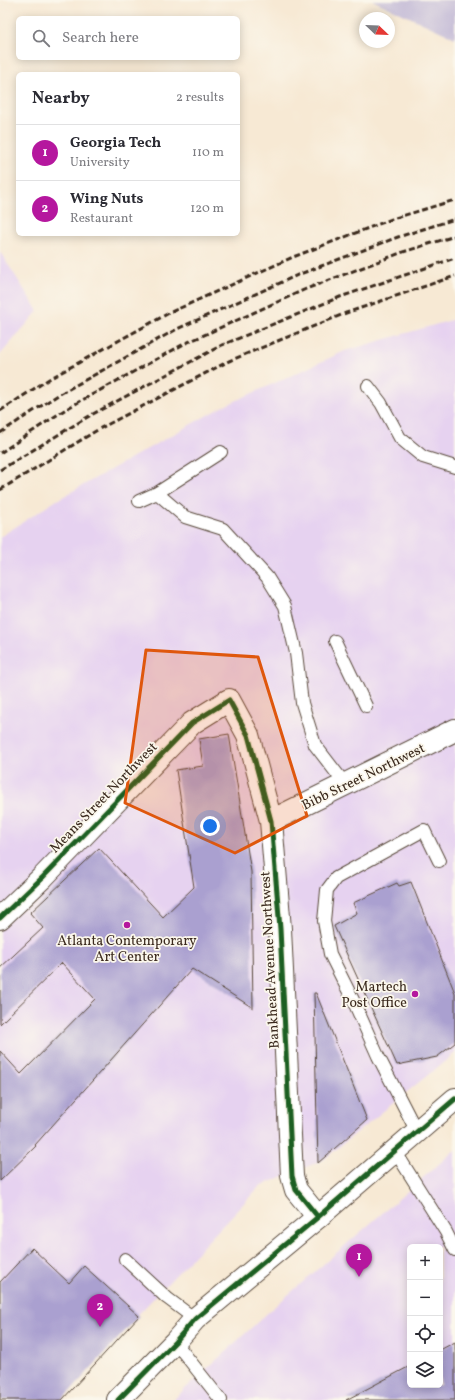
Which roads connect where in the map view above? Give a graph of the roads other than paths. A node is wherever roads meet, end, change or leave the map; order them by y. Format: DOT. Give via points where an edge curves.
graph roads {
  1 [pos="368,386"];
  2 [pos="221,452"];
  3 [pos="455,467"];
  4 [pos="157,493"];
  5 [pos="139,501"];
  6 [pos="335,641"];
  7 [pos="229,700"];
  8 [pos="366,706"];
  9 [pos="455,730"];
  10 [pos="345,784"];
  11 [pos="271,821"];
  12 [pos="439,861"];
  13 [pos="0,918"];
  14 [pos="455,1099"];
  15 [pos="417,1132"];
  16 [pos="395,1151"];
  17 [pos="318,1217"];
  18 [pos="455,1250"];
  19 [pos="125,1259"];
  20 [pos="195,1319"];
  21 [pos="175,1342"];
  22 [pos="118,1400"];
  23 [pos="221,1400"];
  1 -- 3 [label="lane" via="381,403 400,438 422,457"];
  2 -- 4 [label="lane"];
  4 -- 5 [label="lane"];
  4 -- 10 [label="lane" via="185,517 223,529 267,577 285,606 296,653 302,703 315,745"];
  6 -- 8 [label="lane"];
  7 -- 11 [label="street, Bankhead Avenue Northwest" via="248,735"];
  7 -- 13 [label="street, Means Street Northwest" via="192,723"];
  9 -- 10 [label="street, Bibb Street Northwest"];
  10 -- 11 [label="street, Bibb Street Northwest"];
  11 -- 17 [label="street, Bankhead Avenue Northwest" via="280,928 292,1176 296,1190"];
  12 -- 15 [label="lane" via="424,830 336,878 327,890 324,921 330,954"];
  14 -- 15 [label="street"];
  15 -- 16 [label="street"];
  16 -- 17 [label="street"];
  16 -- 18 [label="lane"];
  17 -- 20 [label="street"];
  19 -- 20 [label="lane" via="167,1298"];
  20 -- 21 [label="street"];
  21 -- 22 [label="street"];
  21 -- 23 [label="lane"];
}
